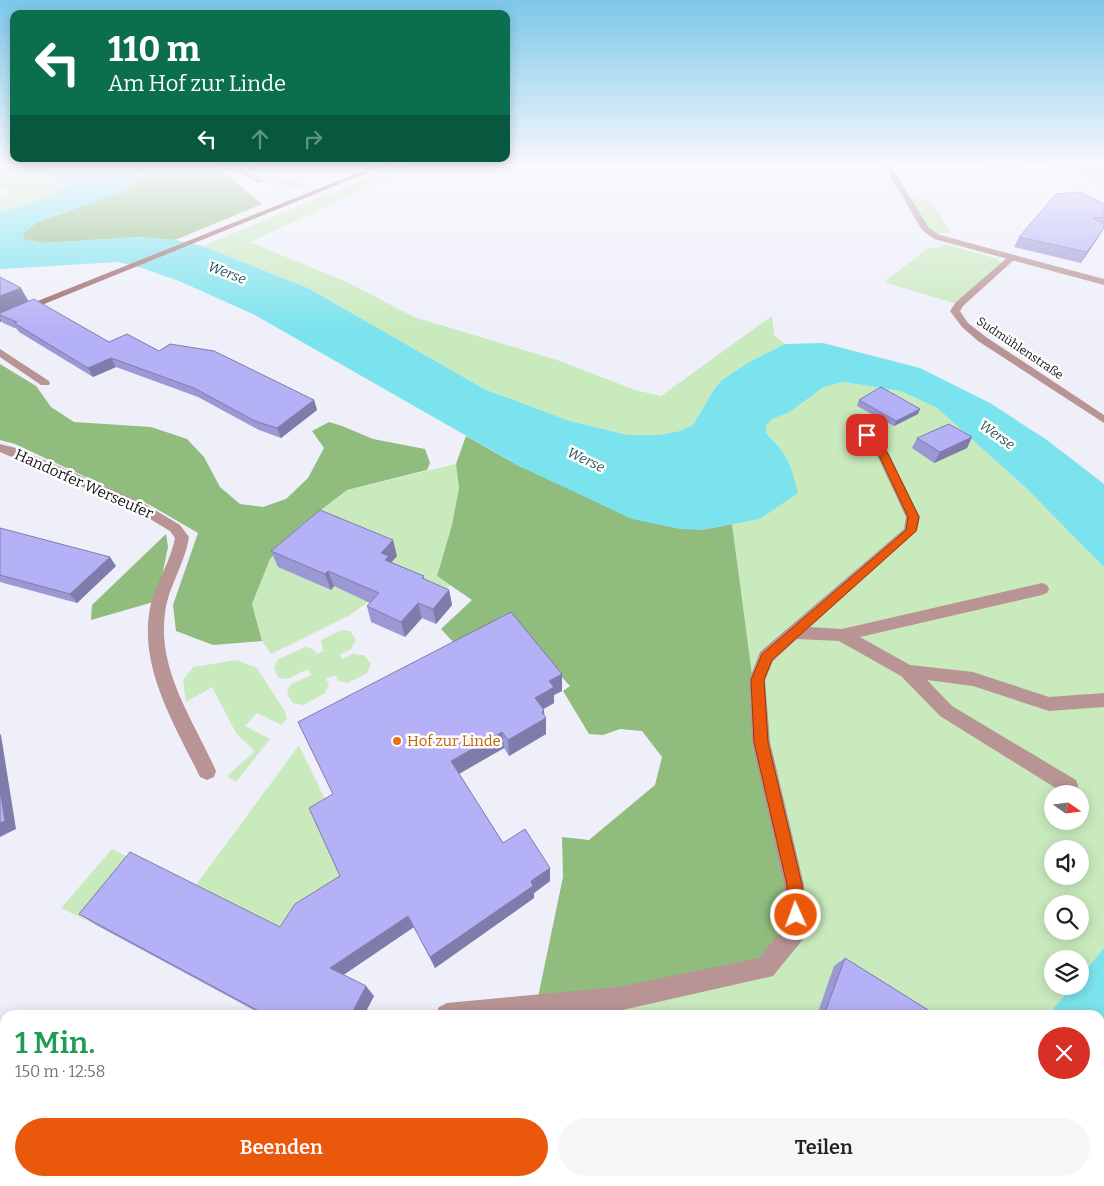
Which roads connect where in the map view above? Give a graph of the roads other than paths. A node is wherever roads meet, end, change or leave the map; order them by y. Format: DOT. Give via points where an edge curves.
graph roads {
  1 [pos="245,220"];
  2 [pos="920,220"];
  3 [pos="1012,259"];
  4 [pos="1104,282"];
  5 [pos="0,319"];
  6 [pos="0,352"];
  7 [pos="44,383"];
  8 [pos="1104,420"];
  9 [pos="867,435"];
  10 [pos="0,448"];
  11 [pos="1042,589"];
  12 [pos="794,633"];
  13 [pos="842,635"];
  14 [pos="907,671"];
  15 [pos="1104,700"];
  16 [pos="207,771"];
  17 [pos="1067,785"];
  18 [pos="500,1010"];
  1 -- 5 [label="street"];
  2 -- 3 [label="street" via="926,230 948,242"];
  3 -- 4 [label="street"];
  3 -- 8 [label="street, Sudmühlenstraße" via="959,304 955,311 958,318 982,339"];
  6 -- 7 [label="street"];
  9 -- 12 [label="street" via="882,452 914,517 910,531"];
  10 -- 16 [label="street, Handorfer Werseufer" via="135,504 174,528 182,537 181,549 157,613 157,647 168,690"];
  11 -- 13 [label="street"];
  12 -- 13 [label="street"];
  12 -- 18 [label="street" via="766,657 757,680 761,742 794,885 796,930 764,968 618,999"];
  13 -- 14 [label="street"];
  14 -- 15 [label="street" via="974,679 1049,704"];
  14 -- 17 [label="street" via="946,710"];
}
